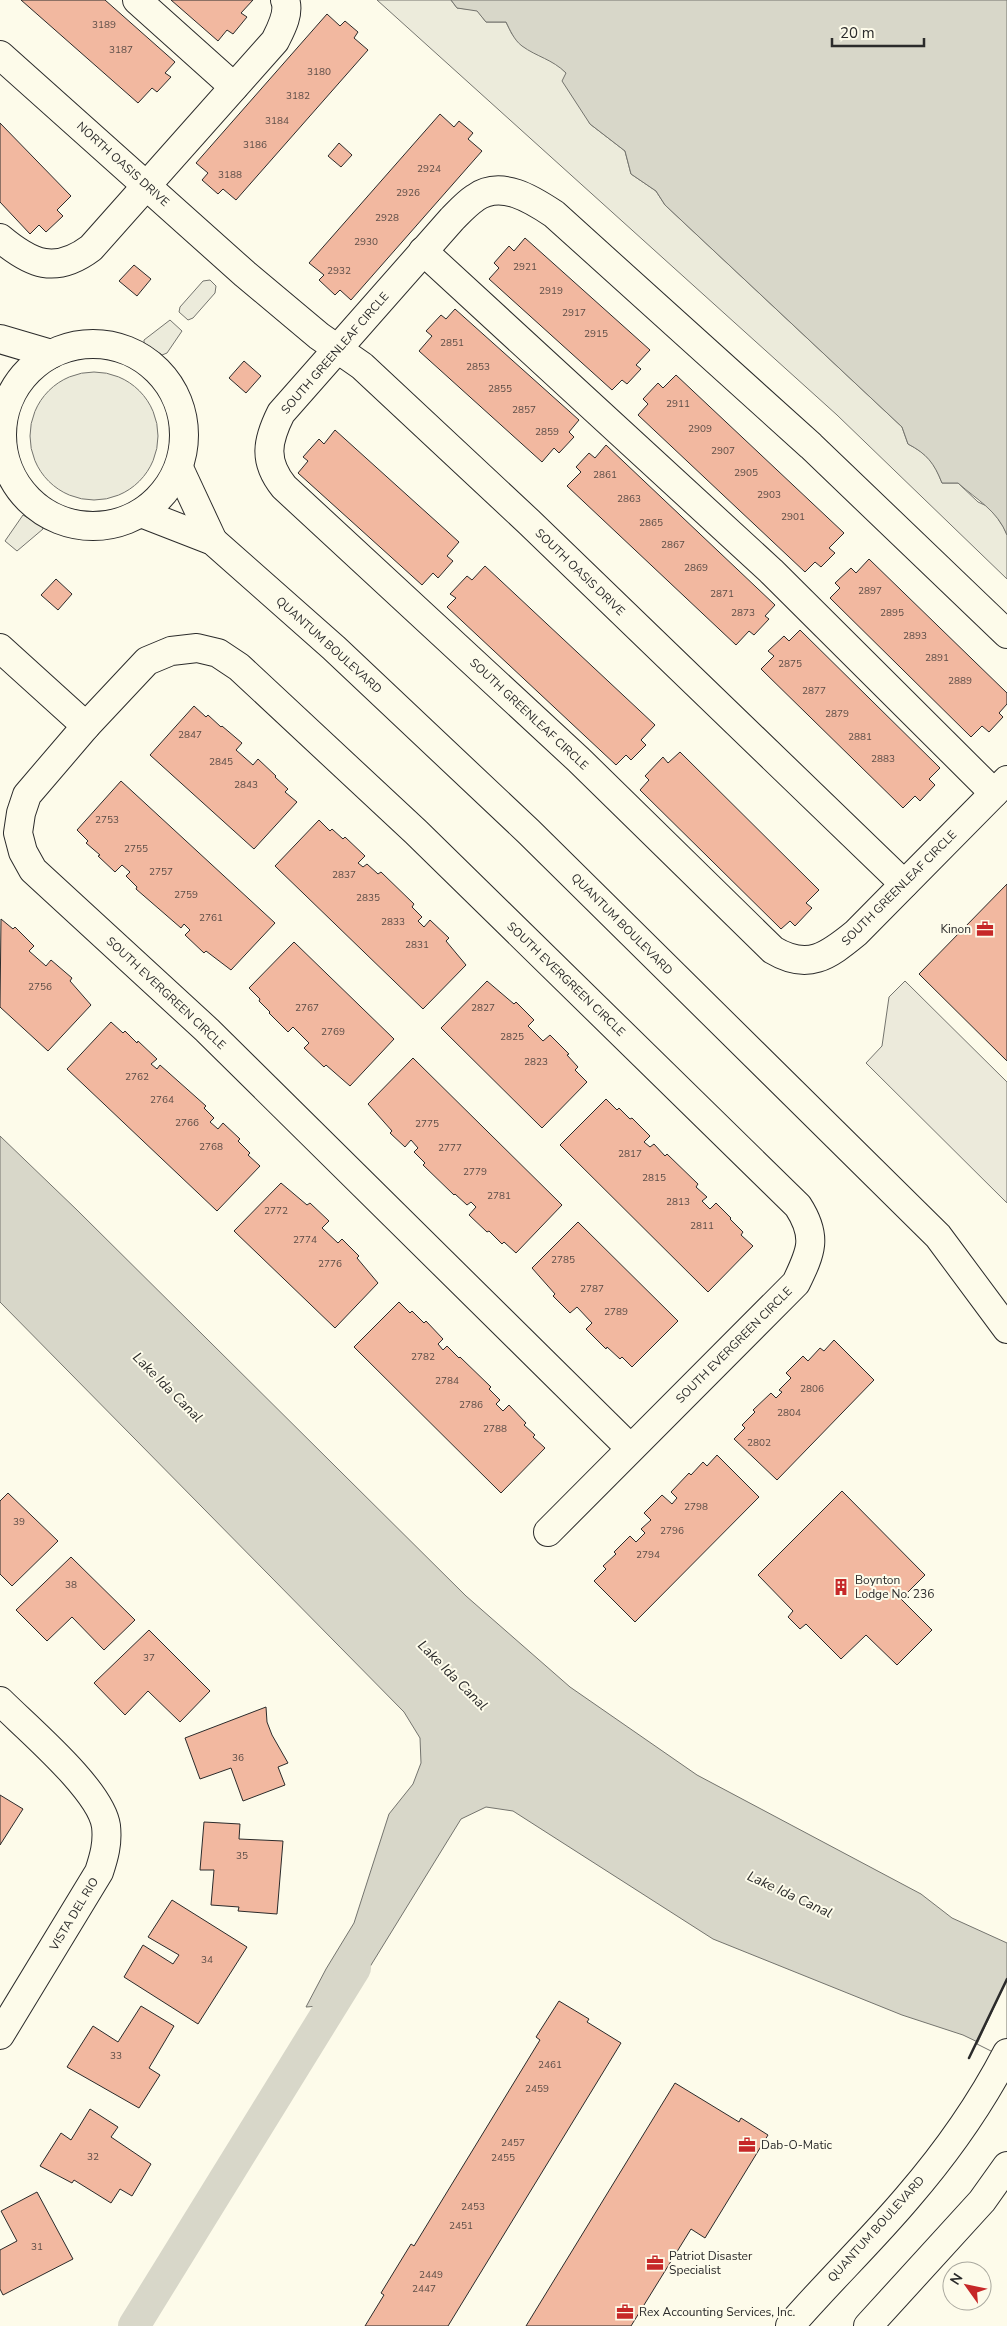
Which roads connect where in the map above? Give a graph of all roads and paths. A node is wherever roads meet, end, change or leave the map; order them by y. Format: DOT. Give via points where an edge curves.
graph roads {
  1 [pos="137,0"];
  2 [pos="285,0"];
  3 [pos="0,55"];
  4 [pos="234,86"];
  5 [pos="147,186"];
  6 [pos="0,238"];
  7 [pos="423,251"];
  8 [pos="245,274"];
  9 [pos="0,339"];
  10 [pos="338,349"];
  11 [pos="51,354"];
  12 [pos="0,376"];
  13 [pos="4,416"];
  14 [pos="179,468"];
  15 [pos="141,513"];
  16 [pos="213,541"];
  17 [pos="1007,634"];
  18 [pos="0,648"];
  19 [pos="86,726"];
  20 [pos="1001,786"];
  21 [pos="904,884"];
  22 [pos="1007,1329"];
  23 [pos="630,1448"];
  24 [pos="548,1532"];
  25 [pos="0,1701"];
  26 [pos="0,2035"];
  27 [pos="1007,2053"];
  28 [pos="1007,2166"];
  29 [pos="790,2326"];
  30 [pos="868,2326"];
  1 -- 4 [label="street"];
  2 -- 4 [label="street" via="283,24 275,41"];
  3 -- 5 [label="street, NORTH OASIS DRIVE"];
  4 -- 5 [label="street"];
  5 -- 6 [label="street" via="78,258 44,264 25,257"];
  5 -- 8 [label="street, NORTH OASIS DRIVE"];
  7 -- 10 [label="street, SOUTH GREENLEAF CIRCLE"];
  7 -- 17 [label="street, SOUTH GREENLEAF CIRCLE" via="476,197 497,191 517,193 538,203 811,446"];
  7 -- 20 [label="street, SOUTH GREENLEAF CIRCLE"];
  8 -- 10 [label="street, SOUTH OASIS DRIVE"];
  9 -- 11 [label="street"];
  10 -- 21 [label="street, SOUTH OASIS DRIVE" via="362,366 529,522"];
  10 -- 21 [label="street, SOUTH GREENLEAF CIRCLE" via="278,420 272,432 269,452 274,474 284,487 579,760 774,950 788,959 819,959 833,952 856,934"];
  11 -- 13 [label="street" via="30,370 19,384"];
  11 -- 14 [label="street" via="78,345 104,343 147,360 176,394 183,417 185,439"];
  12 -- 13 [label="street" via="4,385"];
  13 -- 15 [label="street" via="3,455 21,491 37,507 56,519 80,526 112,525"];
  14 -- 15 [label="street" via="163,494"];
  14 -- 16 [label="street, QUANTUM BOULEVARD"];
  15 -- 16 [label="street, QUANTUM BOULEVARD"];
  16 -- 22 [label="street, QUANTUM BOULEVARD" via="334,648 522,825 796,1094 938,1236"];
  18 -- 19 [label="street"];
  19 -- 23 [label="street, SOUTH EVERGREEN CIRCLE" via="27,795 18,833 23,852 33,870 207,1030"];
  19 -- 23 [label="street, SOUTH EVERGREEN CIRCLE" via="147,662 171,651 197,648 218,653 416,832 798,1206 808,1222 811,1242 806,1263 796,1283"];
  20 -- 21 [label="street, SOUTH GREENLEAF CIRCLE"];
  23 -- 24 [label="street, SOUTH EVERGREEN CIRCLE"];
  25 -- 26 [label="street, VISTA DEL RIO" via="84,1784 98,1803 106,1825 106,1850 99,1872"];
  27 -- 29 [label="street, QUANTUM BOULEVARD" via="983,2096 908,2198"];
  28 -- 30 [label="street" via="982,2201"];
}
